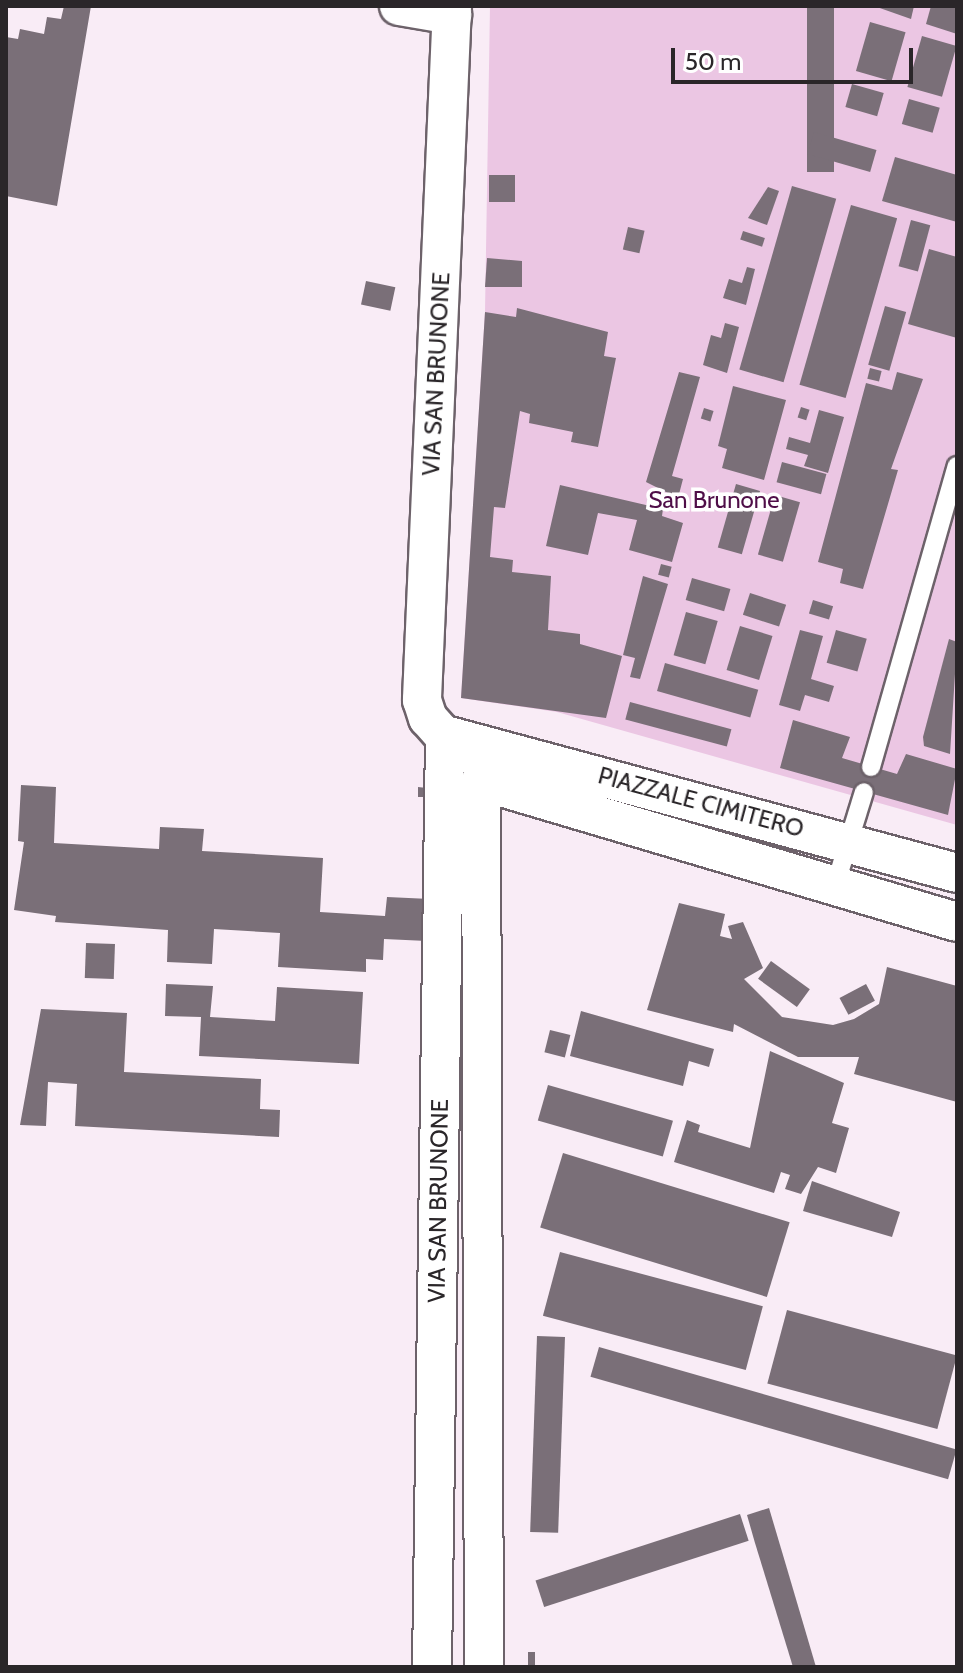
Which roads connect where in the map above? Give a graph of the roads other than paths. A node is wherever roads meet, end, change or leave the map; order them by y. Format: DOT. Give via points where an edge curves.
graph roads {
  1 [pos="399,6"];
  2 [pos="452,10"];
  3 [pos="957,466"];
  4 [pos="445,735"];
  5 [pos="871,767"];
  6 [pos="481,781"];
  7 [pos="864,792"];
  8 [pos="849,842"];
  9 [pos="957,873"];
  10 [pos="835,886"];
  11 [pos="957,922"];
  12 [pos="432,1667"];
  13 [pos="484,1667"];
  1 -- 2 [label="street"];
  2 -- 4 [label="street, VIA SAN BRUNONE" via="422,700"];
  3 -- 5 [label="lane"];
  4 -- 6 [label="street, VIA SAN BRUNONE"];
  4 -- 8 [label="street, PIAZZALE CIMITERO"];
  4 -- 12 [label="street, VIA SAN BRUNONE"];
  6 -- 10 [label="street, PIAZZALE CIMITERO"];
  6 -- 13 [label="street"];
  7 -- 8 [label="lane"];
  8 -- 9 [label="street, PIAZZALE CIMITERO"];
  8 -- 10 [label="lane"];
  10 -- 11 [label="street, PIAZZALE CIMITERO"];
}
